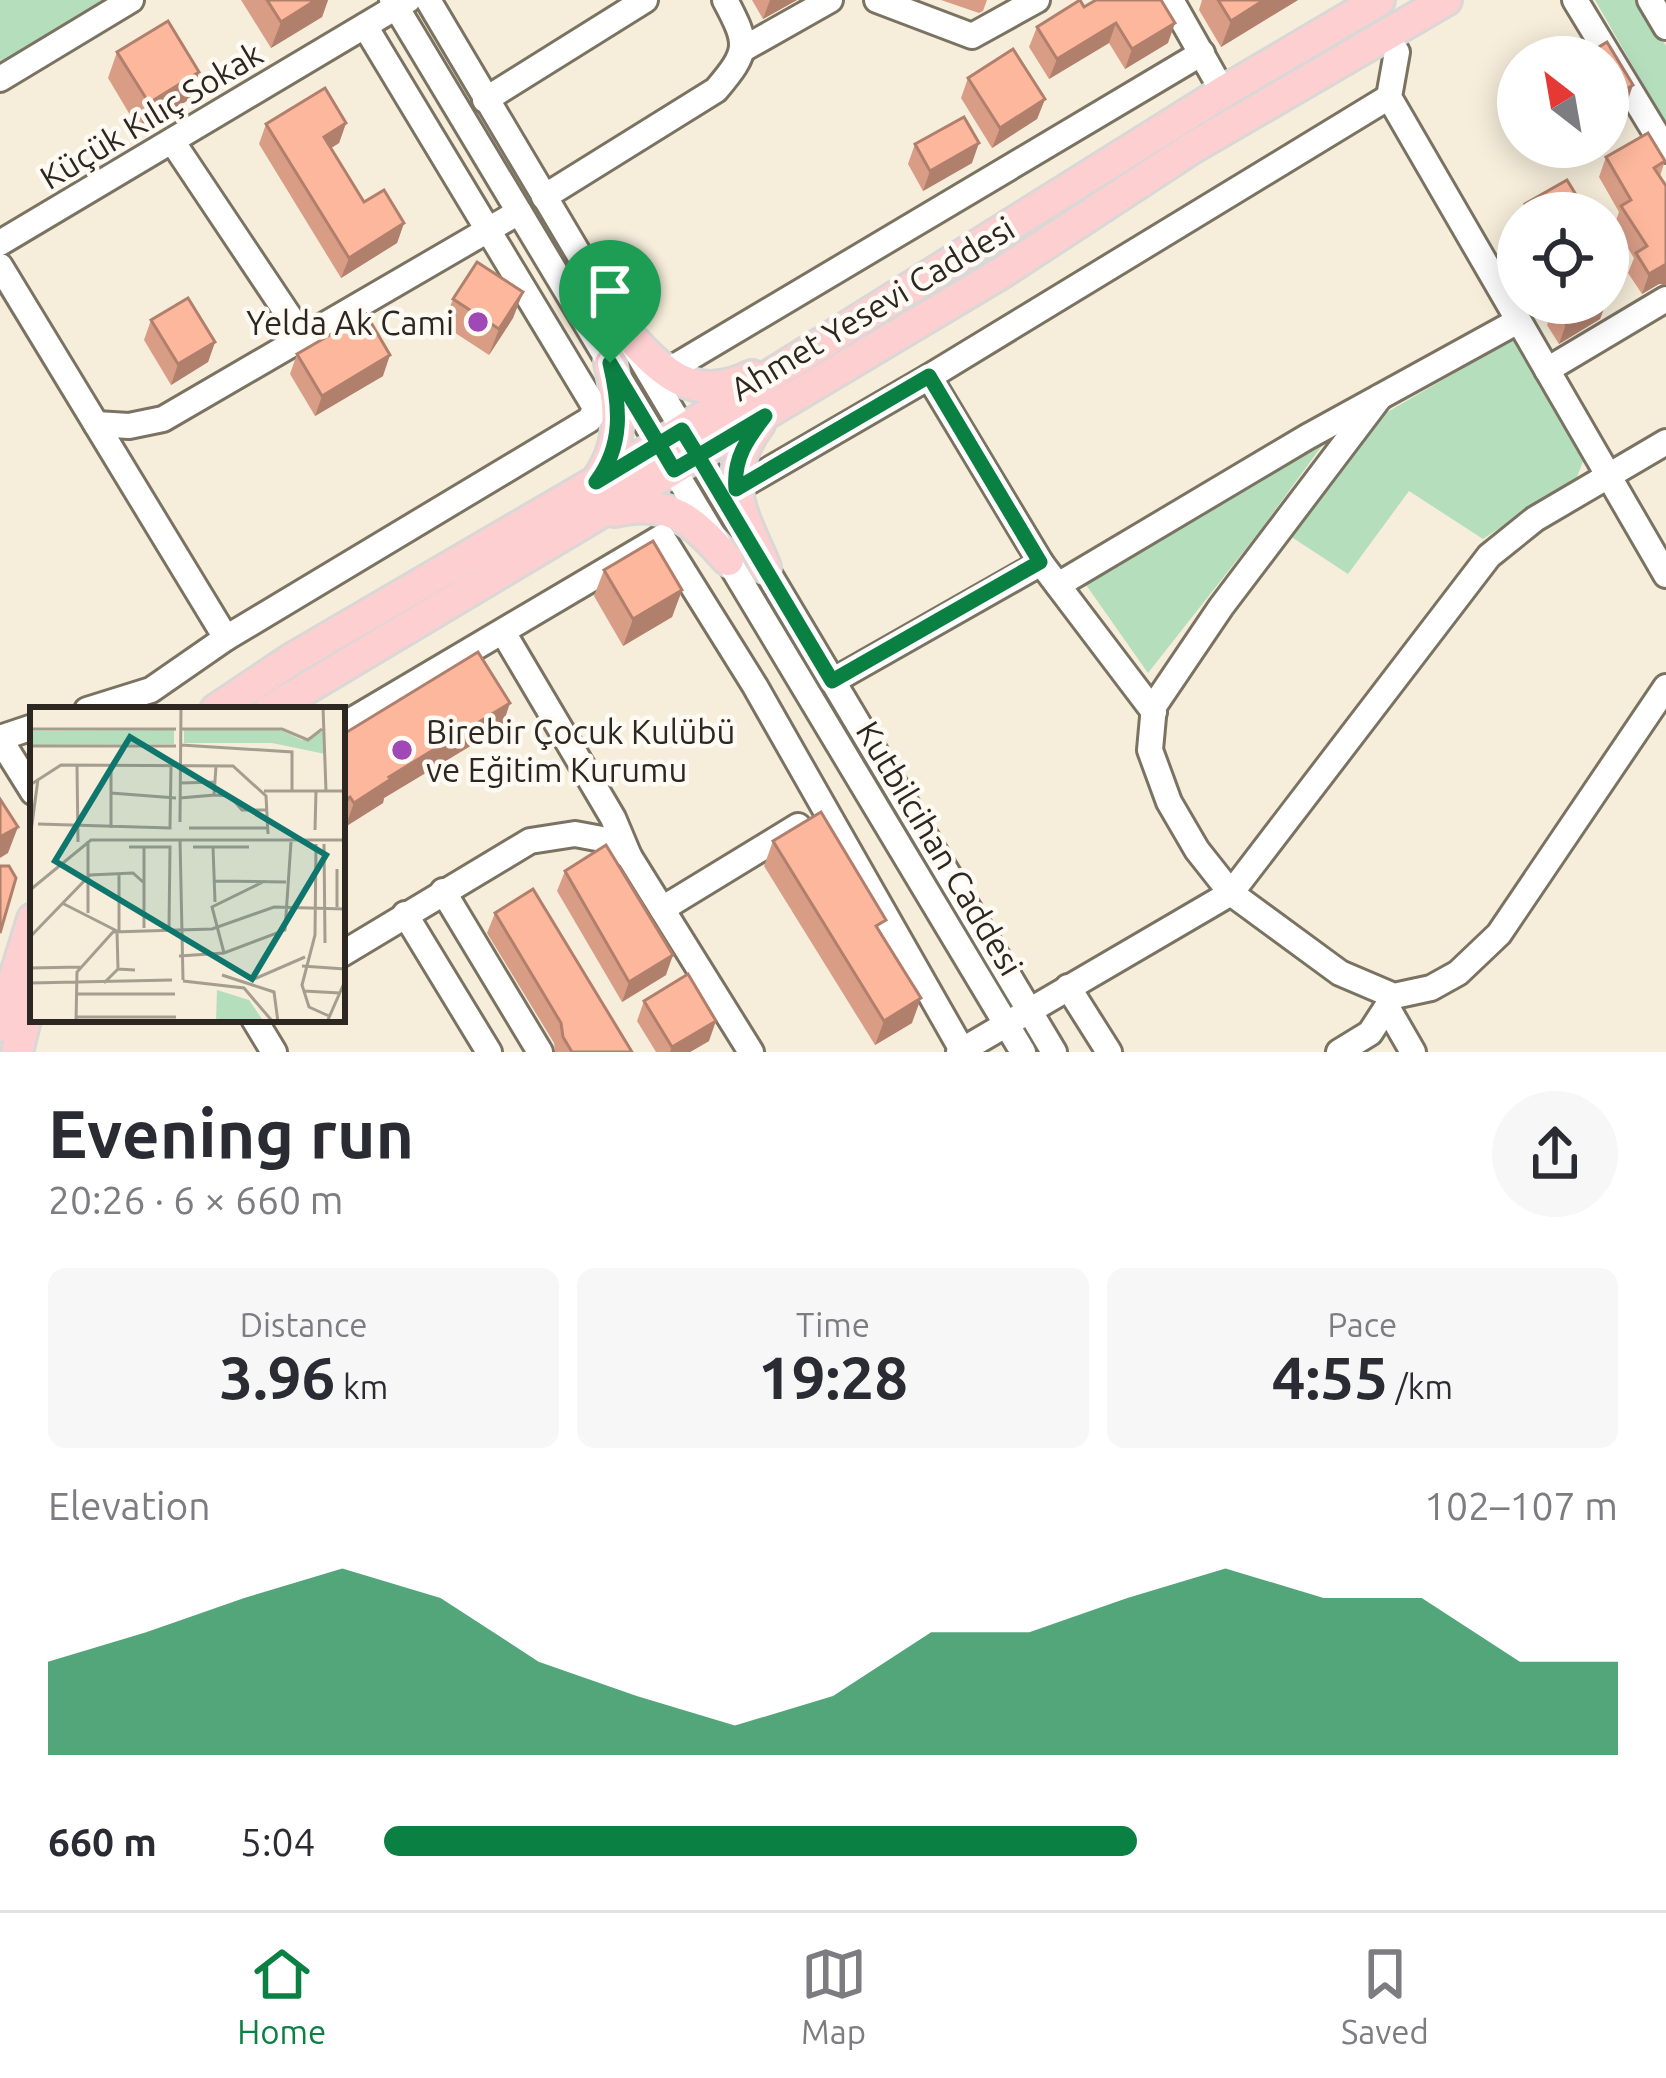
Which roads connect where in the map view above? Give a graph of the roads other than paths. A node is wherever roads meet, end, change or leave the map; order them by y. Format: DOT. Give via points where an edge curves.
graph roads {
  1 [pos="131,0"];
  2 [pos="428,0"];
  3 [pos="645,0"];
  4 [pos="725,0"];
  5 [pos="830,0"];
  6 [pos="877,0"];
  7 [pos="1036,0"];
  8 [pos="1171,0"];
  9 [pos="1379,0"];
  10 [pos="1446,0"];
  11 [pos="1575,0"];
  12 [pos="1650,0"];
  13 [pos="399,2"];
  14 [pos="365,26"];
  15 [pos="1666,27"];
  16 [pos="745,48"];
  17 [pos="1397,52"];
  18 [pos="1202,53"];
  19 [pos="0,79"];
  20 [pos="1223,92"];
  21 [pos="1389,97"];
  22 [pos="485,100"];
  23 [pos="172,141"];
  24 [pos="1666,150"];
  25 [pos="544,196"];
  26 [pos="519,212"];
  27 [pos="488,230"];
  28 [pos="0,243"];
  29 [pos="0,266"];
  30 [pos="1497,285"];
  31 [pos="1666,298"];
  32 [pos="1513,324"];
  33 [pos="1520,324"];
  34 [pos="620,326"];
  35 [pos="844,332"];
  36 [pos="303,337"];
  37 [pos="610,363"];
  38 [pos="1547,370"];
  39 [pos="664,373"];
  40 [pos="929,376"];
  41 [pos="1380,397"];
  42 [pos="765,416"];
  43 [pos="96,424"];
  44 [pos="1666,442"];
  45 [pos="678,450"];
  46 [pos="1611,476"];
  47 [pos="596,482"];
  48 [pos="736,489"];
  49 [pos="597,515"];
  50 [pos="728,560"];
  51 [pos="1040,562"];
  52 [pos="764,567"];
  53 [pos="1666,575"];
  54 [pos="1058,585"];
  55 [pos="751,597"];
  56 [pos="714,620"];
  57 [pos="503,632"];
  58 [pos="226,638"];
  59 [pos="832,681"];
  60 [pos="1666,687"];
  61 [pos="97,707"];
  62 [pos="220,707"];
  63 [pos="275,707"];
  64 [pos="1154,712"];
  65 [pos="345,725"];
  66 [pos="30,728"];
  67 [pos="0,738"];
  68 [pos="30,787"];
  69 [pos="824,810"];
  70 [pos="628,856"];
  71 [pos="443,891"];
  72 [pos="1231,893"];
  73 [pos="662,909"];
  74 [pos="405,914"];
  75 [pos="30,930"];
  76 [pos="345,952"];
  77 [pos="1068,986"];
  78 [pos="30,998"];
  79 [pos="1390,1002"];
  80 [pos="1018,1017"];
  81 [pos="0,1026"];
  82 [pos="960,1051"];
  83 [pos="16,1052"];
  84 [pos="489,1052"];
  85 [pos="540,1052"];
  86 [pos="751,1052"];
  87 [pos="1023,1052"];
  88 [pos="1054,1052"];
  89 [pos="1109,1052"];
  90 [pos="1339,1052"];
  91 [pos="1413,1052"];
  1 -- 19 [label="street"];
  2 -- 22 [label="street, Kutbilcihan Caddesi"];
  3 -- 22 [label="street"];
  4 -- 16 [label="street"];
  5 -- 16 [label="street"];
  6 -- 7 [label="street" via="972,36"];
  8 -- 18 [label="street"];
  9 -- 20 [label="main road, Ahmet Yesevi Caddesi"];
  10 -- 42 [label="main road, Ahmet Yesevi Caddesi" via="1192,148"];
  11 -- 24 [label="street"];
  12 -- 15 [label="street"];
  13 -- 14 [label="street, Küçük Kılıç Sokak"];
  13 -- 26 [label="street, Kutbilcihan Caddesi"];
  14 -- 23 [label="street, Küçük Kılıç Sokak"];
  14 -- 27 [label="street"];
  16 -- 25 [label="street" via="716,90"];
  17 -- 21 [label="street"];
  18 -- 20 [label="street"];
  18 -- 39 [label="street"];
  20 -- 35 [label="main road, Ahmet Yesevi Caddesi"];
  21 -- 30 [label="street"];
  21 -- 40 [label="street"];
  22 -- 25 [label="street, Kutbilcihan Caddesi"];
  23 -- 28 [label="street, Küçük Kılıç Sokak"];
  23 -- 36 [label="street"];
  25 -- 34 [label="street, Kutbilcihan Caddesi"];
  26 -- 27 [label="street"];
  26 -- 37 [label="street, Kutbilcihan Caddesi"];
  27 -- 36 [label="street"];
  27 -- 58 [label="street" via="596,409 589,420"];
  29 -- 43 [label="street"];
  31 -- 38 [label="street"];
  32 -- 41 [label="street"];
  33 -- 38 [label="street"];
  34 -- 39 [label="main road"];
  34 -- 45 [label="street, Kutbilcihan Caddesi"];
  35 -- 39 [label="main road" via="732,386 686,384"];
  35 -- 45 [label="main road, Ahmet Yesevi Caddesi"];
  36 -- 43 [label="street" via="163,419"];
  37 -- 45 [label="street, Kutbilcihan Caddesi"];
  37 -- 47 [label="main road" via="616,440"];
  38 -- 46 [label="street"];
  40 -- 48 [label="street"];
  40 -- 51 [label="street"];
  41 -- 54 [label="street"];
  41 -- 64 [label="street" via="1221,607"];
  42 -- 45 [label="main road, Ahmet Yesevi Caddesi"];
  42 -- 48 [label="main road" via="741,451"];
  43 -- 58 [label="street"];
  44 -- 46 [label="street"];
  45 -- 47 [label="main road, Ahmet Yesevi Caddesi"];
  45 -- 49 [label="main road, Ahmet Yesevi Caddesi"];
  45 -- 50 [label="street, Kutbilcihan Caddesi"];
  45 -- 52 [label="street, Kutbilcihan Caddesi"];
  46 -- 53 [label="street"];
  46 -- 72 [label="street" via="1489,556"];
  47 -- 62 [label="main road, Ahmet Yesevi Caddesi"];
  48 -- 52 [label="main road"];
  49 -- 50 [label="main road" via="666,509 699,527"];
  49 -- 63 [label="main road, Ahmet Yesevi Caddesi"];
  50 -- 55 [label="street, Kutbilcihan Caddesi"];
  51 -- 54 [label="street"];
  51 -- 59 [label="street"];
  52 -- 59 [label="street, Kutbilcihan Caddesi"];
  54 -- 64 [label="street"];
  55 -- 56 [label="street"];
  55 -- 80 [label="street, Kutbilcihan Caddesi"];
  56 -- 57 [label="street" via="662,537"];
  56 -- 69 [label="street"];
  57 -- 65 [label="street"];
  57 -- 70 [label="street"];
  58 -- 61 [label="street" via="151,690"];
  59 -- 80 [label="street, Kutbilcihan Caddesi"];
  60 -- 79 [label="street" via="1499,934 1458,973"];
  64 -- 72 [label="street" via="1150,750 1169,802"];
  66 -- 67 [label="street"];
  67 -- 68 [label="street"];
  69 -- 73 [label="street"];
  69 -- 82 [label="street"];
  70 -- 71 [label="street" via="602,839 545,836"];
  70 -- 73 [label="street"];
  71 -- 74 [label="street"];
  71 -- 85 [label="street"];
  72 -- 77 [label="street"];
  72 -- 79 [label="street"];
  73 -- 86 [label="street"];
  74 -- 76 [label="street"];
  74 -- 84 [label="street"];
  75 -- 81 [label="main road"];
  77 -- 80 [label="street"];
  77 -- 89 [label="street"];
  78 -- 83 [label="main road"];
  79 -- 90 [label="street" via="1370,1033"];
  79 -- 91 [label="street"];
  80 -- 82 [label="street"];
  80 -- 87 [label="street, Kutbilcihan Caddesi"];
  80 -- 88 [label="street, Kutbilcihan Caddesi"];
}
